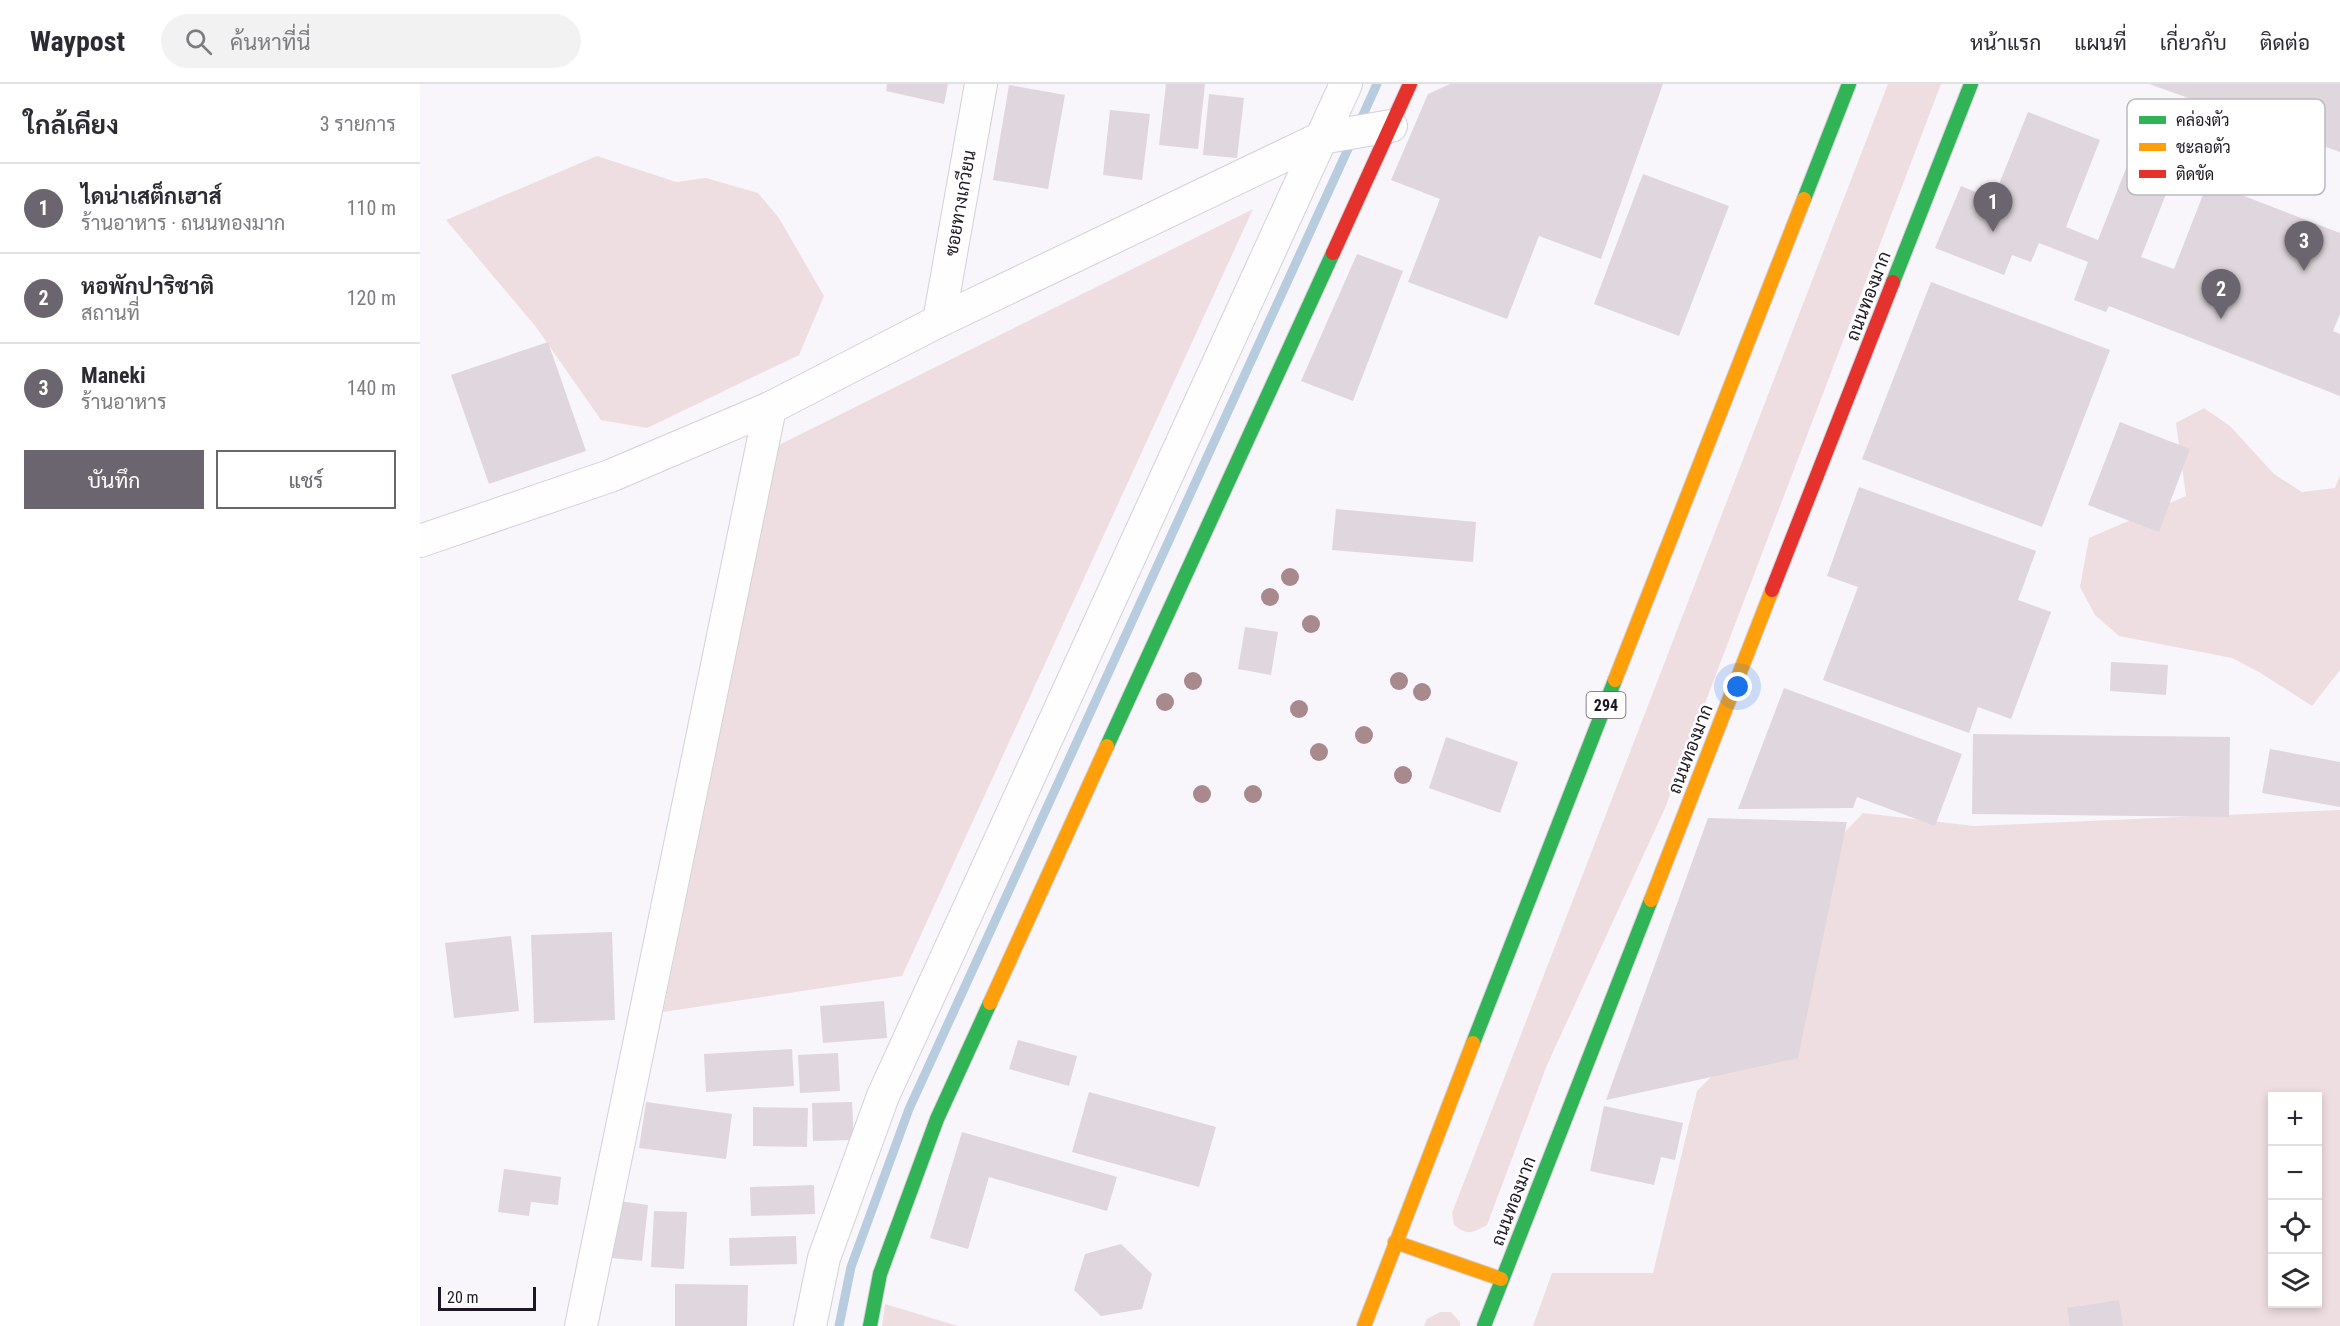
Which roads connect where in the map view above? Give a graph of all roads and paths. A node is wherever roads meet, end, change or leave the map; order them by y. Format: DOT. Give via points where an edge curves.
graph roads {
  1 [pos="981,84"];
  2 [pos="1346,84"];
  3 [pos="1410,84"];
  4 [pos="1849,84"];
  5 [pos="1971,84"];
  6 [pos="1391,126"];
  7 [pos="1322,138"];
  8 [pos="939,321"];
  9 [pos="770,408"];
  10 [pos="420,541"];
  11 [pos="1395,1242"];
  12 [pos="1501,1279"];
  13 [pos="581,1326"];
  14 [pos="810,1326"];
  15 [pos="870,1326"];
  16 [pos="1364,1326"];
  17 [pos="1484,1326"];
  1 -- 8 [label="street, ซอยทางเกวียน"];
  2 -- 7 [label="street"];
  3 -- 6 [label="main road"];
  4 -- 11 [label="main road, 294"];
  5 -- 12 [label="main road, ถนนทองมาก"];
  6 -- 7 [label="street"];
  6 -- 15 [label="main road" via="937,1119 880,1274"];
  7 -- 8 [label="street"];
  7 -- 14 [label="street" via="883,1096 824,1258"];
  8 -- 9 [label="street"];
  9 -- 10 [label="street" via="610,476"];
  9 -- 13 [label="street"];
  11 -- 12 [label="main road"];
  11 -- 16 [label="main road, 294"];
  12 -- 17 [label="main road, ถนนทองมาก"];
}
